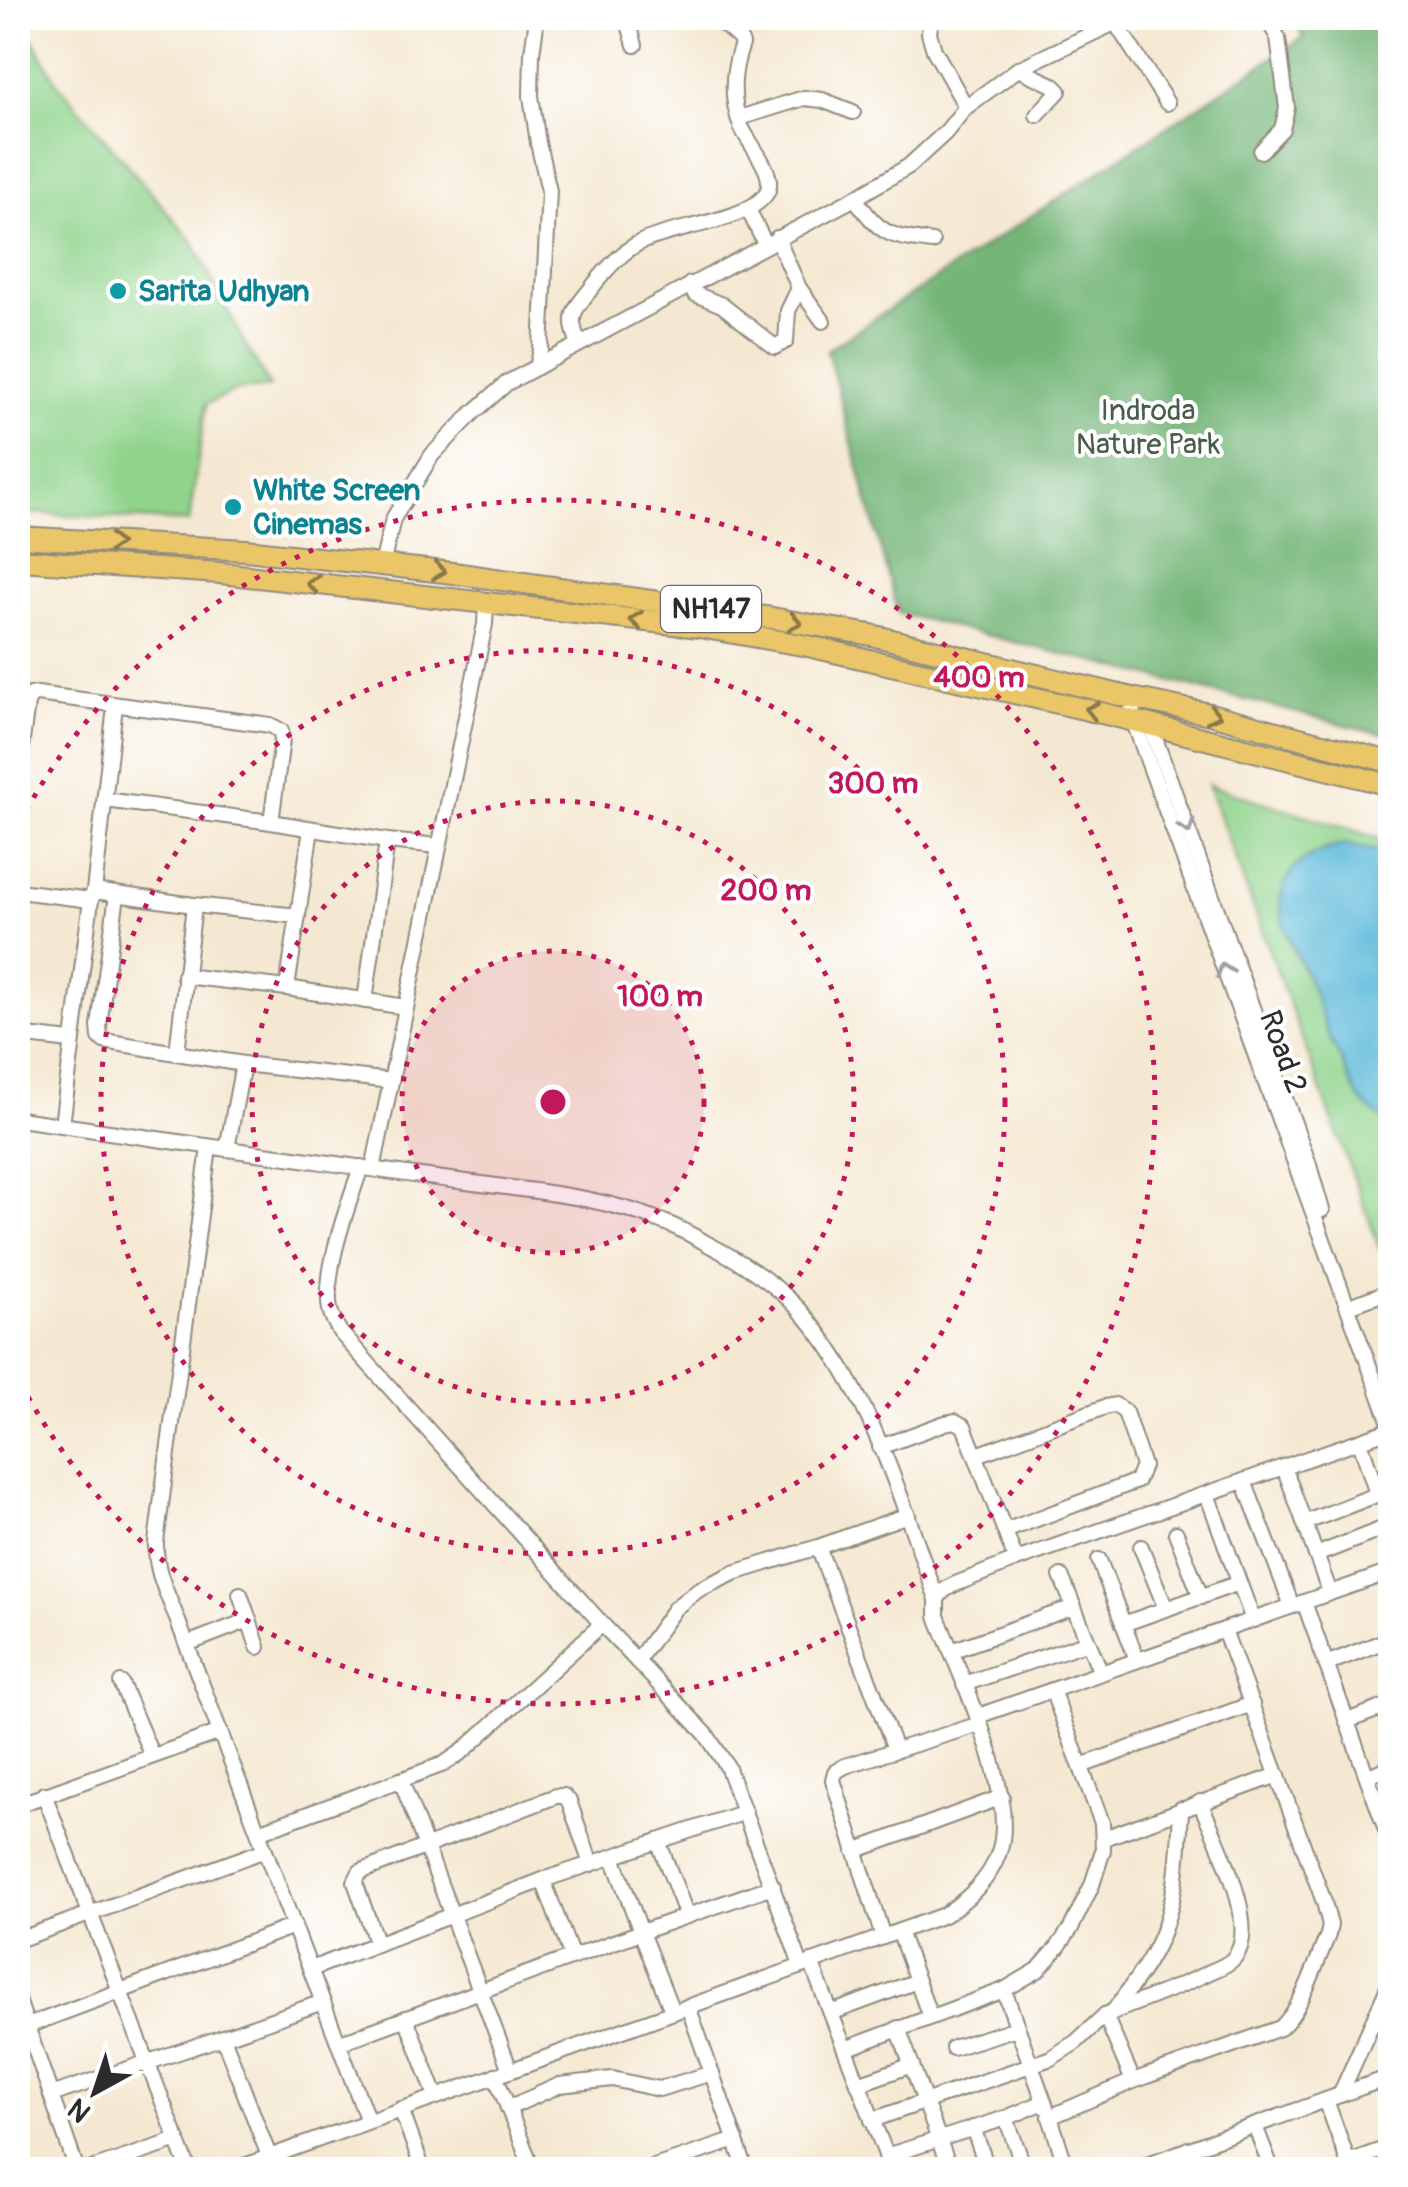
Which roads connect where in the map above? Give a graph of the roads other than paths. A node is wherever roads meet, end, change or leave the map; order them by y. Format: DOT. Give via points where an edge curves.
graph roads {
  1 [pos="537,18"];
  2 [pos="627,18"];
  3 [pos="716,18"];
  4 [pos="847,18"];
  5 [pos="861,18"];
  6 [pos="930,18"];
  7 [pos="1267,18"];
  8 [pos="1111,21"];
  9 [pos="635,44"];
  10 [pos="1018,69"];
  11 [pos="1167,103"];
  12 [pos="966,107"];
  13 [pos="853,112"];
  14 [pos="1037,116"];
  15 [pos="739,118"];
  16 [pos="1261,151"];
  17 [pos="855,198"];
  18 [pos="748,209"];
  19 [pos="771,241"];
  20 [pos="932,242"];
  21 [pos="690,284"];
  22 [pos="800,288"];
  23 [pos="823,321"];
  24 [pos="579,344"];
  25 [pos="537,367"];
  26 [pos="18,538"];
  27 [pos="18,560"];
  28 [pos="372,564"];
  29 [pos="360,589"];
  30 [pos="486,602"];
  31 [pos="115,706"];
  32 [pos="1140,711"];
  33 [pos="1390,762"];
  34 [pos="18,770"];
  35 [pos="1390,784"];
  36 [pos="104,800"];
  37 [pos="270,822"];
  38 [pos="311,829"];
  39 [pos="387,841"];
  40 [pos="439,846"];
  41 [pos="18,891"];
  42 [pos="117,895"];
  43 [pos="92,896"];
  44 [pos="194,906"];
  45 [pos="298,916"];
  46 [pos="184,976"];
  47 [pos="286,988"];
  48 [pos="365,1001"];
  49 [pos="405,1007"];
  50 [pos="18,1034"];
  51 [pos="72,1041"];
  52 [pos="177,1052"];
  53 [pos="243,1064"];
  54 [pos="390,1081"];
  55 [pos="18,1119"];
  56 [pos="62,1125"];
  57 [pos="209,1148"];
  58 [pos="226,1150"];
  59 [pos="367,1168"];
  60 [pos="1390,1291"];
  61 [pos="1354,1305"];
  62 [pos="1390,1397"];
  63 [pos="1390,1427"];
  64 [pos="1360,1441"];
  65 [pos="880,1447"];
  66 [pos="977,1456"];
  67 [pos="1284,1467"];
  68 [pos="1244,1481"];
  69 [pos="1207,1494"];
  70 [pos="908,1515"];
  71 [pos="1304,1523"];
  72 [pos="1390,1526"];
  73 [pos="1005,1531"];
  74 [pos="1176,1533"];
  75 [pos="818,1547"];
  76 [pos="1141,1547"];
  77 [pos="1316,1555"];
  78 [pos="1016,1560"];
  79 [pos="1099,1560"];
  80 [pos="1390,1572"];
  81 [pos="1060,1576"];
  82 [pos="1240,1583"];
  83 [pos="1330,1593"];
  84 [pos="240,1594"];
  85 [pos="1201,1596"];
  86 [pos="937,1599"];
  87 [pos="1298,1604"];
  88 [pos="1074,1608"];
  89 [pos="1166,1609"];
  90 [pos="249,1620"];
  91 [pos="1253,1620"];
  92 [pos="602,1624"];
  93 [pos="1123,1624"];
  94 [pos="1224,1630"];
  95 [pos="1390,1639"];
  96 [pos="1088,1642"];
  97 [pos="187,1644"];
  98 [pos="258,1647"];
  99 [pos="952,1651"];
  100 [pos="1137,1660"];
  101 [pos="637,1661"];
  102 [pos="1326,1664"];
  103 [pos="1101,1673"];
  104 [pos="121,1684"];
  105 [pos="964,1684"];
  106 [pos="1052,1690"];
  107 [pos="1252,1704"];
  108 [pos="1390,1704"];
  109 [pos="979,1720"];
  110 [pos="1347,1721"];
  111 [pos="220,1732"];
  112 [pos="895,1749"];
  113 [pos="152,1756"];
  114 [pos="1080,1766"];
  115 [pos="1390,1768"];
  116 [pos="1278,1775"];
  117 [pos="1367,1776"];
  118 [pos="401,1780"];
  119 [pos="44,1794"];
  120 [pos="1002,1797"];
  121 [pos="1200,1802"];
  122 [pos="18,1805"];
  123 [pos="1181,1809"];
  124 [pos="746,1812"];
  125 [pos="258,1832"];
  126 [pos="1389,1833"];
  127 [pos="1104,1838"];
  128 [pos="658,1841"];
  129 [pos="428,1847"];
  130 [pos="265,1850"];
  131 [pos="855,1851"];
  132 [pos="613,1856"];
  133 [pos="591,1864"];
  134 [pos="543,1880"];
  135 [pos="773,1886"];
  136 [pos="89,1914"];
  137 [pos="453,1915"];
  138 [pos="687,1916"];
  139 [pos="294,1926"];
  140 [pos="899,1931"];
  141 [pos="641,1932"];
  142 [pos="883,1936"];
  143 [pos="18,1940"];
  144 [pos="376,1944"];
  145 [pos="572,1957"];
  146 [pos="806,1963"];
  147 [pos="311,1969"];
  148 [pos="918,1981"];
  149 [pos="1390,1983"];
  150 [pos="481,1990"];
  151 [pos="1004,1990"];
  152 [pos="120,1992"];
  153 [pos="18,2000"];
  154 [pos="323,2002"];
  155 [pos="688,2006"];
  156 [pos="672,2011"];
  157 [pos="831,2014"];
  158 [pos="1109,2014"];
  159 [pos="930,2016"];
  160 [pos="406,2018"];
  161 [pos="26,2026"];
  162 [pos="898,2028"];
  163 [pos="1018,2028"];
  164 [pos="224,2037"];
  165 [pos="339,2042"];
  166 [pos="953,2048"];
  167 [pos="845,2049"];
  168 [pos="147,2063"];
  169 [pos="912,2065"];
  170 [pos="1031,2065"];
  171 [pos="510,2070"];
  172 [pos="712,2073"];
  173 [pos="495,2075"];
  174 [pos="1390,2077"];
  175 [pos="1134,2081"];
  176 [pos="858,2084"];
  177 [pos="51,2096"];
  178 [pos="436,2096"];
  179 [pos="1333,2098"];
  180 [pos="925,2102"];
  181 [pos="508,2108"];
  182 [pos="401,2109"];
  183 [pos="1047,2110"];
  184 [pos="1006,2118"];
  185 [pos="872,2120"];
  186 [pos="368,2121"];
  187 [pos="1255,2126"];
  188 [pos="973,2128"];
  189 [pos="938,2138"];
  190 [pos="178,2140"];
  191 [pos="736,2140"];
  192 [pos="1390,2147"];
  193 [pos="1188,2149"];
  194 [pos="269,2156"];
  195 [pos="889,2163"];
  196 [pos="1349,2166"];
  197 [pos="654,2168"];
  198 [pos="78,2170"];
  199 [pos="89,2170"];
  200 [pos="190,2170"];
  201 [pos="232,2170"];
  202 [pos="423,2170"];
  203 [pos="533,2170"];
  204 [pos="746,2170"];
  205 [pos="950,2170"];
  206 [pos="988,2170"];
  207 [pos="1025,2170"];
  208 [pos="1066,2170"];
  209 [pos="1132,2170"];
  210 [pos="1195,2170"];
  211 [pos="1272,2170"];
  1 -- 25 [label="street" via="531,96 549,192"];
  2 -- 9 [label="street"];
  3 -- 15 [label="street" via="742,44 732,82"];
  4 -- 5 [label="street"];
  6 -- 12 [label="street" via="934,50"];
  7 -- 16 [label="street" via="1278,38 1287,108 1282,129"];
  8 -- 10 [label="street"];
  8 -- 11 [label="street"];
  10 -- 12 [label="street"];
  10 -- 14 [label="street" via="1059,91"];
  12 -- 17 [label="street" via="909,166"];
  13 -- 15 [label="street" via="804,98"];
  15 -- 18 [label="street" via="771,184"];
  17 -- 19 [label="street"];
  17 -- 20 [label="street" via="884,232"];
  18 -- 19 [label="street"];
  18 -- 24 [label="street" via="636,244 576,307 572,326"];
  19 -- 21 [label="street"];
  19 -- 22 [label="street"];
  21 -- 22 [label="street" via="695,294 722,305 776,347 786,341 788,310"];
  21 -- 24 [label="street"];
  22 -- 23 [label="street"];
  24 -- 25 [label="street"];
  25 -- 28 [label="street" via="506,383 432,455"];
  26 -- 28 [label="highway, NH147, one-way"];
  29 -- 27 [label="highway, NH147, one-way"];
  28 -- 29 [label="highway"];
  28 -- 32 [label="highway, NH147, one-way" via="870,634"];
  29 -- 30 [label="highway, NH147"];
  32 -- 30 [label="highway, NH147, one-way" via="700,627"];
  30 -- 40 [label="street"];
  31 -- 34 [label="street" via="31,695"];
  31 -- 36 [label="street"];
  31 -- 37 [label="street" via="276,728 282,740"];
  32 -- 33 [label="highway, NH147, one-way" via="1210,714"];
  32 -- 35 [label="highway, NH147"];
  32 -- 61 [label="street, Road 2" via="1270,1054"];
  36 -- 37 [label="street"];
  36 -- 43 [label="street"];
  37 -- 38 [label="street"];
  38 -- 39 [label="street"];
  38 -- 45 [label="street"];
  39 -- 40 [label="street"];
  39 -- 48 [label="street"];
  40 -- 49 [label="street"];
  41 -- 43 [label="street"];
  42 -- 43 [label="street"];
  42 -- 44 [label="street"];
  42 -- 52 [label="street" via="100,1038"];
  43 -- 51 [label="street"];
  44 -- 45 [label="street"];
  44 -- 46 [label="street"];
  45 -- 47 [label="street"];
  46 -- 47 [label="street"];
  46 -- 52 [label="street"];
  47 -- 48 [label="street"];
  48 -- 49 [label="street"];
  49 -- 54 [label="street"];
  50 -- 51 [label="street"];
  51 -- 56 [label="street"];
  52 -- 53 [label="street"];
  53 -- 54 [label="street"];
  53 -- 58 [label="street"];
  54 -- 59 [label="street"];
  55 -- 56 [label="street"];
  56 -- 57 [label="street"];
  57 -- 58 [label="street"];
  57 -- 97 [label="street" via="156,1542 162,1584"];
  58 -- 59 [label="street"];
  59 -- 65 [label="street" via="615,1206 668,1224 745,1264 798,1308 822,1338"];
  59 -- 92 [label="street" via="341,1230 330,1282 340,1332"];
  60 -- 61 [label="street"];
  61 -- 62 [label="street, Road 2"];
  61 -- 63 [label="street, Road 2"];
  63 -- 64 [label="street"];
  64 -- 67 [label="street"];
  64 -- 71 [label="street" via="1376,1495"];
  65 -- 66 [label="street" via="956,1421"];
  65 -- 70 [label="street"];
  66 -- 73 [label="street"];
  66 -- 73 [label="street" via="1104,1407 1124,1412 1142,1466 1137,1482"];
  67 -- 68 [label="street"];
  67 -- 71 [label="street"];
  68 -- 69 [label="street"];
  68 -- 87 [label="street"];
  69 -- 78 [label="street"];
  69 -- 82 [label="street"];
  70 -- 75 [label="street"];
  70 -- 86 [label="street"];
  71 -- 77 [label="street"];
  72 -- 77 [label="street"];
  73 -- 78 [label="street"];
  74 -- 85 [label="street"];
  75 -- 101 [label="street" via="698,1590 675,1608"];
  75 -- 112 [label="street"];
  76 -- 89 [label="street"];
  77 -- 83 [label="street"];
  78 -- 86 [label="street" via="953,1585"];
  79 -- 93 [label="street"];
  80 -- 83 [label="street"];
  81 -- 88 [label="street"];
  82 -- 85 [label="street"];
  82 -- 91 [label="street"];
  83 -- 87 [label="street"];
  84 -- 90 [label="street"];
  85 -- 89 [label="street"];
  86 -- 99 [label="street"];
  87 -- 91 [label="street"];
  87 -- 102 [label="street"];
  88 -- 96 [label="street"];
  88 -- 99 [label="street"];
  89 -- 93 [label="street"];
  90 -- 97 [label="street"];
  90 -- 98 [label="street"];
  91 -- 94 [label="street"];
  92 -- 101 [label="street"];
  92 -- 118 [label="street" via="463,1751"];
  93 -- 100 [label="street"];
  94 -- 100 [label="street"];
  94 -- 107 [label="street"];
  95 -- 102 [label="street"];
  96 -- 103 [label="street"];
  96 -- 105 [label="street"];
  97 -- 111 [label="street"];
  99 -- 105 [label="street"];
  100 -- 103 [label="street"];
  101 -- 124 [label="street" via="706,1734"];
  102 -- 110 [label="street"];
  103 -- 106 [label="street"];
  104 -- 113 [label="street"];
  105 -- 109 [label="street"];
  106 -- 109 [label="street"];
  106 -- 114 [label="street"];
  107 -- 114 [label="street"];
  107 -- 116 [label="street"];
  108 -- 110 [label="street"];
  109 -- 112 [label="street"];
  109 -- 120 [label="street"];
  110 -- 117 [label="street"];
  111 -- 113 [label="street"];
  111 -- 125 [label="street"];
  112 -- 131 [label="street" via="839,1768 834,1776"];
  113 -- 119 [label="street"];
  114 -- 127 [label="street"];
  115 -- 117 [label="street"];
  116 -- 121 [label="street"];
  116 -- 175 [label="street" via="1330,1925 1295,2010 1271,2033"];
  117 -- 126 [label="street"];
  118 -- 125 [label="street"];
  118 -- 129 [label="street"];
  119 -- 122 [label="street"];
  119 -- 136 [label="street"];
  120 -- 131 [label="street"];
  120 -- 140 [label="street" via="1000,1852 979,1888 944,1914"];
  121 -- 123 [label="street"];
  121 -- 158 [label="street" via="1240,1904 1244,1940 1232,1961"];
  123 -- 127 [label="street"];
  123 -- 158 [label="street" via="1165,1928"];
  124 -- 128 [label="street"];
  124 -- 135 [label="street"];
  125 -- 130 [label="street"];
  127 -- 151 [label="street" via="1071,1928 1038,1970"];
  128 -- 132 [label="street"];
  128 -- 138 [label="street"];
  129 -- 133 [label="street" via="564,1796"];
  129 -- 137 [label="street"];
  129 -- 144 [label="street" via="356,1876"];
  130 -- 136 [label="street"];
  130 -- 139 [label="street"];
  131 -- 142 [label="street"];
  132 -- 133 [label="street"];
  132 -- 141 [label="street"];
  133 -- 134 [label="street"];
  134 -- 137 [label="street"];
  134 -- 145 [label="street"];
  135 -- 138 [label="street"];
  135 -- 146 [label="street"];
  136 -- 143 [label="street"];
  136 -- 152 [label="street"];
  137 -- 144 [label="street"];
  137 -- 150 [label="street"];
  138 -- 141 [label="street"];
  139 -- 147 [label="street"];
  139 -- 152 [label="street"];
  140 -- 142 [label="street"];
  140 -- 148 [label="street"];
  141 -- 145 [label="street"];
  141 -- 156 [label="street"];
  142 -- 146 [label="street"];
  144 -- 147 [label="street"];
  145 -- 150 [label="street"];
  146 -- 155 [label="street"];
  146 -- 157 [label="street"];
  147 -- 154 [label="street"];
  148 -- 157 [label="street"];
  148 -- 159 [label="street"];
  149 -- 179 [label="street"];
  150 -- 160 [label="street"];
  150 -- 171 [label="street"];
  151 -- 159 [label="street"];
  151 -- 163 [label="street"];
  152 -- 161 [label="street"];
  152 -- 168 [label="street"];
  153 -- 161 [label="street"];
  154 -- 164 [label="street"];
  154 -- 165 [label="street"];
  155 -- 156 [label="street"];
  155 -- 172 [label="street"];
  156 -- 171 [label="street"];
  157 -- 167 [label="street"];
  158 -- 170 [label="street" via="1076,2042"];
  158 -- 175 [label="street"];
  159 -- 162 [label="street"];
  160 -- 165 [label="street"];
  160 -- 178 [label="street"];
  161 -- 177 [label="street"];
  162 -- 167 [label="street"];
  162 -- 169 [label="street"];
  163 -- 166 [label="street"];
  163 -- 170 [label="street"];
  164 -- 168 [label="street"];
  164 -- 194 [label="street"];
  165 -- 186 [label="street"];
  167 -- 176 [label="street"];
  168 -- 177 [label="street"];
  168 -- 190 [label="street"];
  169 -- 176 [label="street"];
  169 -- 180 [label="street"];
  170 -- 180 [label="street"];
  170 -- 183 [label="street"];
  171 -- 173 [label="street"];
  172 -- 181 [label="street" via="659,2089 612,2079 560,2085"];
  172 -- 191 [label="street"];
  173 -- 178 [label="street"];
  173 -- 181 [label="street"];
  174 -- 179 [label="street"];
  175 -- 183 [label="street"];
  176 -- 185 [label="street"];
  177 -- 198 [label="street"];
  178 -- 182 [label="street"];
  179 -- 187 [label="street"];
  179 -- 196 [label="street"];
  180 -- 185 [label="street"];
  180 -- 189 [label="street"];
  181 -- 203 [label="street"];
  182 -- 186 [label="street"];
  182 -- 202 [label="street"];
  183 -- 184 [label="street"];
  183 -- 208 [label="street"];
  184 -- 188 [label="street"];
  184 -- 207 [label="street"];
  185 -- 195 [label="street"];
  186 -- 194 [label="street"];
  187 -- 193 [label="street"];
  187 -- 211 [label="street"];
  188 -- 189 [label="street"];
  188 -- 206 [label="street"];
  189 -- 195 [label="street"];
  189 -- 205 [label="street"];
  190 -- 199 [label="street"];
  190 -- 200 [label="street"];
  191 -- 197 [label="street"];
  191 -- 204 [label="street"];
  192 -- 196 [label="street"];
  193 -- 209 [label="street"];
  193 -- 210 [label="street"];
  194 -- 201 [label="street"];
}
